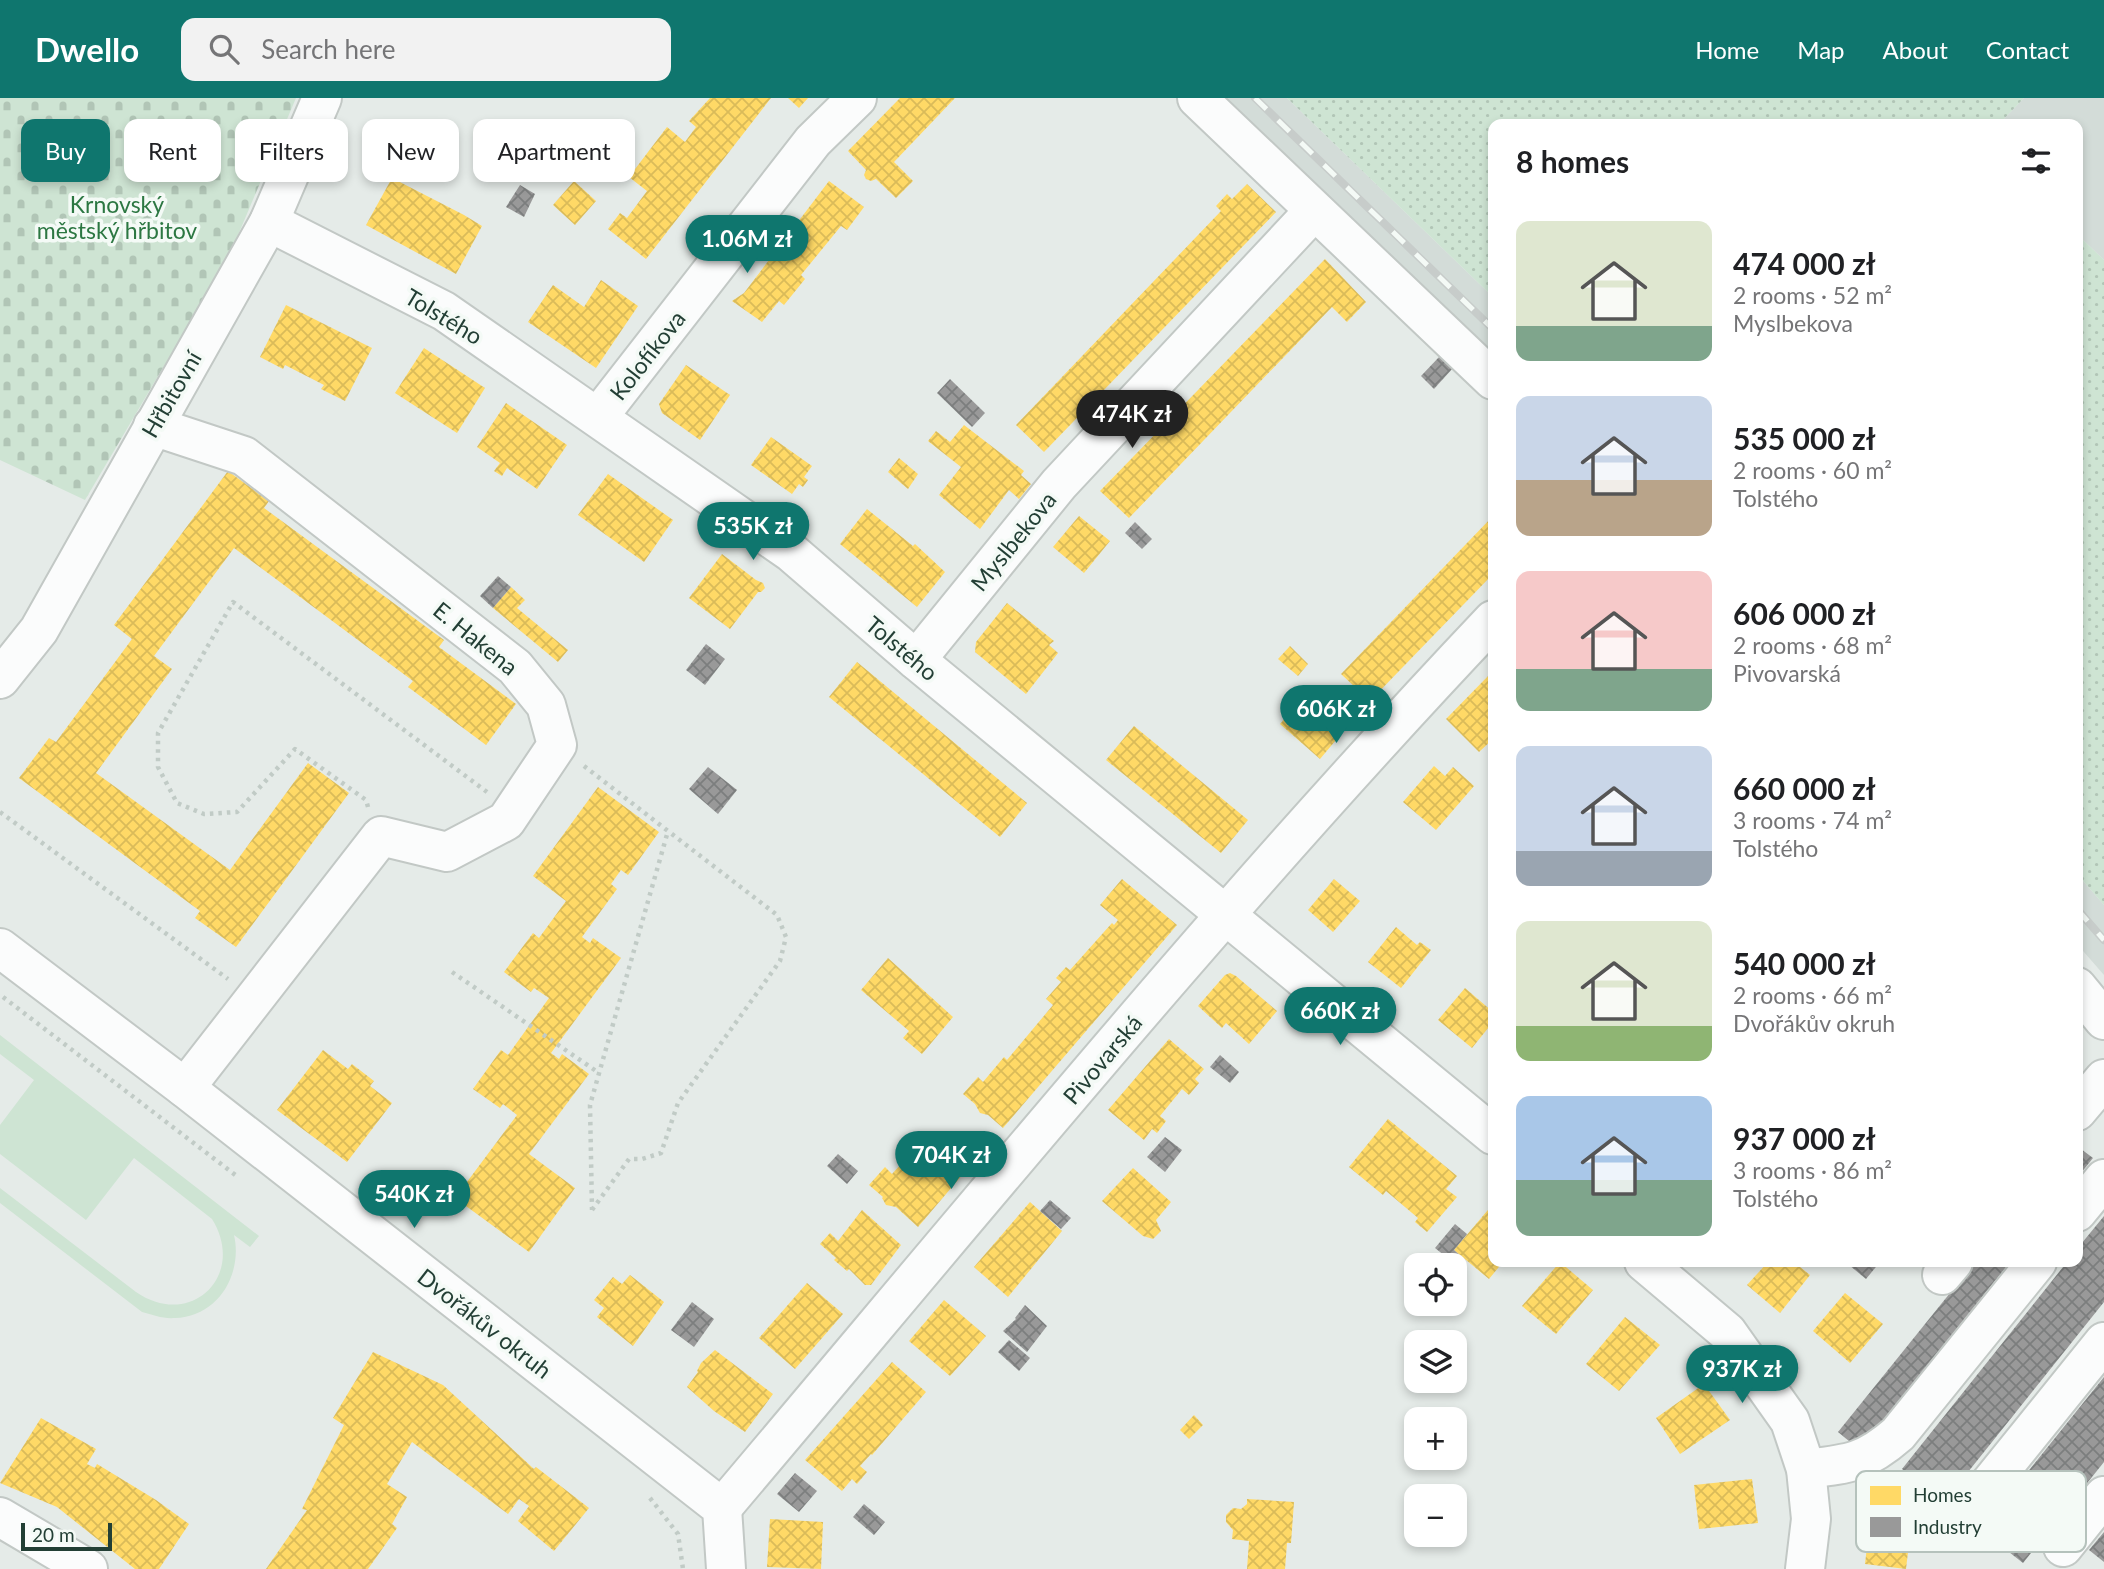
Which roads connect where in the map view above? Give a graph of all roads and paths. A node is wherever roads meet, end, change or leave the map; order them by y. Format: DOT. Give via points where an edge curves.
graph roads {
  1 [pos="321,98"];
  2 [pos="857,98"];
  3 [pos="1198,98"];
  4 [pos="1314,211"];
  5 [pos="269,222"];
  6 [pos="1488,375"];
  7 [pos="598,417"];
  8 [pos="153,426"];
  9 [pos="1488,626"];
  10 [pos="916,660"];
  11 [pos="1,676"];
  12 [pos="557,745"];
  13 [pos="513,811"];
  14 [pos="0,812"];
  15 [pos="668,831"];
  16 [pos="381,836"];
  17 [pos="1226,913"];
  18 [pos="0,948"];
  19 [pos="452,972"];
  20 [pos="2083,994"];
  21 [pos="254,998"];
  22 [pos="2104,1020"];
  23 [pos="599,1073"];
  24 [pos="2104,1079"];
  25 [pos="185,1088"];
  26 [pos="2083,1104"];
  27 [pos="1488,1131"];
  28 [pos="2104,1179"];
  29 [pos="2083,1205"];
  30 [pos="1650,1267"];
  31 [pos="2033,1267"];
  32 [pos="2104,1342"];
  33 [pos="1807,1469"];
  34 [pos="2000,1471"];
  35 [pos="2104,1496"];
  36 [pos="722,1507"];
  37 [pos="0,1517"];
  38 [pos="2086,1518"];
  39 [pos="88,1569"];
  40 [pos="726,1569"];
  41 [pos="1805,1569"];
  1 -- 5 [label="street, Hřbitovní"];
  2 -- 7 [label="street, Kolofíkova" via="813,141"];
  3 -- 4 [label="street"];
  4 -- 6 [label="street"];
  4 -- 10 [label="street, Myslbekova" via="1059,484"];
  5 -- 7 [label="street, Tolstého" via="444,312"];
  5 -- 8 [label="street, Hřbitovní"];
  7 -- 10 [label="street, Tolstého" via="792,553"];
  8 -- 11 [label="street, Hřbitovní" via="39,630"];
  8 -- 12 [label="street, E. Hakena" via="244,456 515,667 546,705"];
  9 -- 17 [label="street, Pivovarská"];
  10 -- 17 [label="street, Tolstého"];
  12 -- 13 [label="street"];
  12 -- 15 [label="path"];
  13 -- 16 [label="street" via="506,821 447,852"];
  13 -- 16 [label="path" via="233,602 158,733 158,767 177,803 204,814 237,813 295,749 366,800"];
  14 -- 21 [label="path"];
  15 -- 23 [label="path"];
  15 -- 23 [label="path" via="777,915 786,937 780,961 678,1103 662,1153 642,1160 629,1158 592,1210 590,1105"];
  16 -- 21 [label="street"];
  17 -- 27 [label="street, Tolstého"];
  17 -- 36 [label="street, Pivovarská"];
  18 -- 25 [label="street, Dvořákův okruh"];
  19 -- 23 [label="path"];
  20 -- 22 [label="street"];
  21 -- 25 [label="street"];
  24 -- 26 [label="street"];
  25 -- 36 [label="street, Dvořákův okruh"];
  28 -- 29 [label="street"];
  30 -- 33 [label="street" via="1727,1332 1790,1421"];
  31 -- 33 [label="street" via="1898,1434 1877,1452 1852,1464"];
  32 -- 34 [label="street"];
  33 -- 41 [label="street" via="1811,1519"];
  35 -- 38 [label="street"];
  36 -- 40 [label="street"];
  37 -- 39 [label="street"];
}
